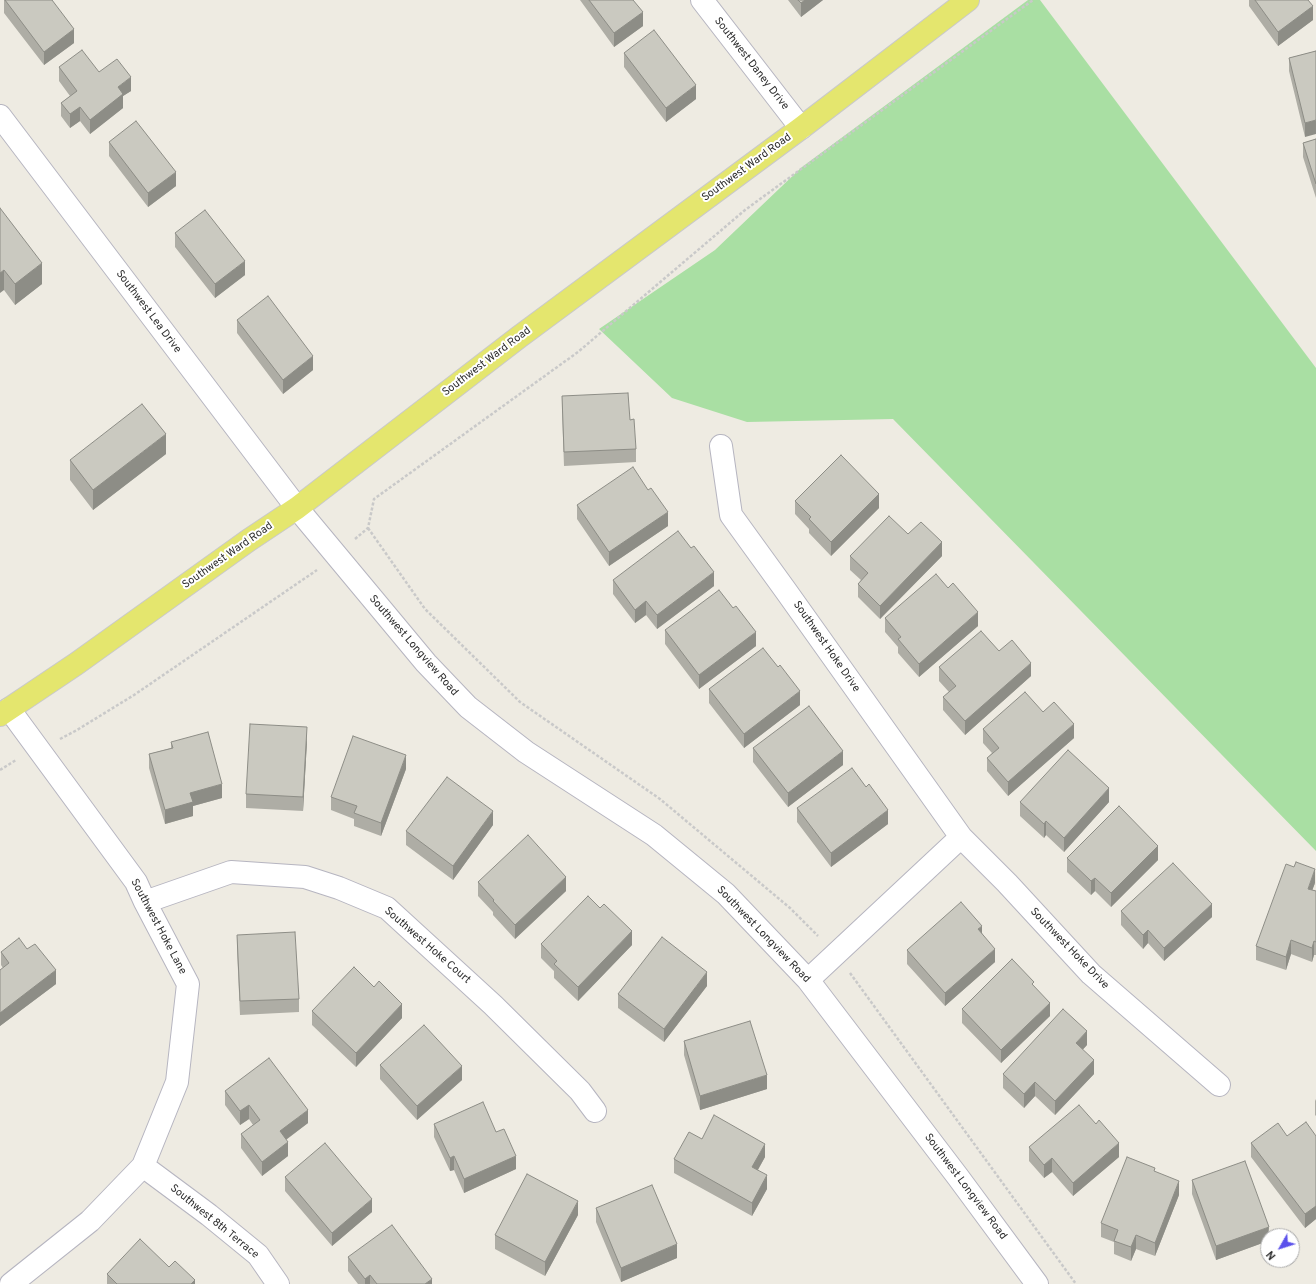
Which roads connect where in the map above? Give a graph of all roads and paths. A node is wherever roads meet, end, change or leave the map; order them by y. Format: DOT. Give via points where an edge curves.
graph roads {
  1 [pos="702,0"];
  2 [pos="968,0"];
  3 [pos="1033,0"];
  4 [pos="0,116"];
  5 [pos="801,128"];
  6 [pos="722,446"];
  7 [pos="297,508"];
  8 [pos="336,555"];
  9 [pos="4,712"];
  10 [pos="38,750"];
  11 [pos="0,770"];
  12 [pos="961,837"];
  13 [pos="145,902"];
  14 [pos="808,980"];
  15 [pos="1219,1086"];
  16 [pos="595,1111"];
  17 [pos="143,1166"];
  18 [pos="11,1284"];
  19 [pos="278,1284"];
  20 [pos="1037,1284"];
  1 -- 5 [label="street, Southwest Daney Drive"];
  2 -- 5 [label="main road, Southwest Ward Road"];
  3 -- 8 [label="path" via="745,210 578,352 374,499 368,528"];
  4 -- 7 [label="street, Southwest Lea Drive"];
  5 -- 7 [label="main road, Southwest Ward Road" via="525,332"];
  6 -- 12 [label="street, Southwest Hoke Drive" via="731,515"];
  7 -- 8 [label="street, Southwest Longview Road"];
  7 -- 9 [label="main road, Southwest Ward Road"];
  8 -- 10 [label="path" via="134,695 77,730"];
  8 -- 14 [label="street, Southwest Longview Road" via="426,663 468,707 526,752 654,835 726,894"];
  9 -- 10 [label="street, Southwest Hoke Lane"];
  10 -- 11 [label="path"];
  10 -- 13 [label="street, Southwest Hoke Lane" via="136,882"];
  12 -- 14 [label="street"];
  12 -- 15 [label="street, Southwest Hoke Drive" via="1091,974"];
  13 -- 16 [label="street, Southwest Hoke Court" via="231,872 305,877 387,908 493,1005 580,1091"];
  13 -- 17 [label="street, Southwest Hoke Lane" via="188,984 177,1082"];
  14 -- 20 [label="street, Southwest Longview Road"];
  17 -- 18 [label="street, Southwest Hoke Lane" via="90,1221"];
  17 -- 19 [label="street, Southwest 8th Terrace" via="258,1255"];
}
